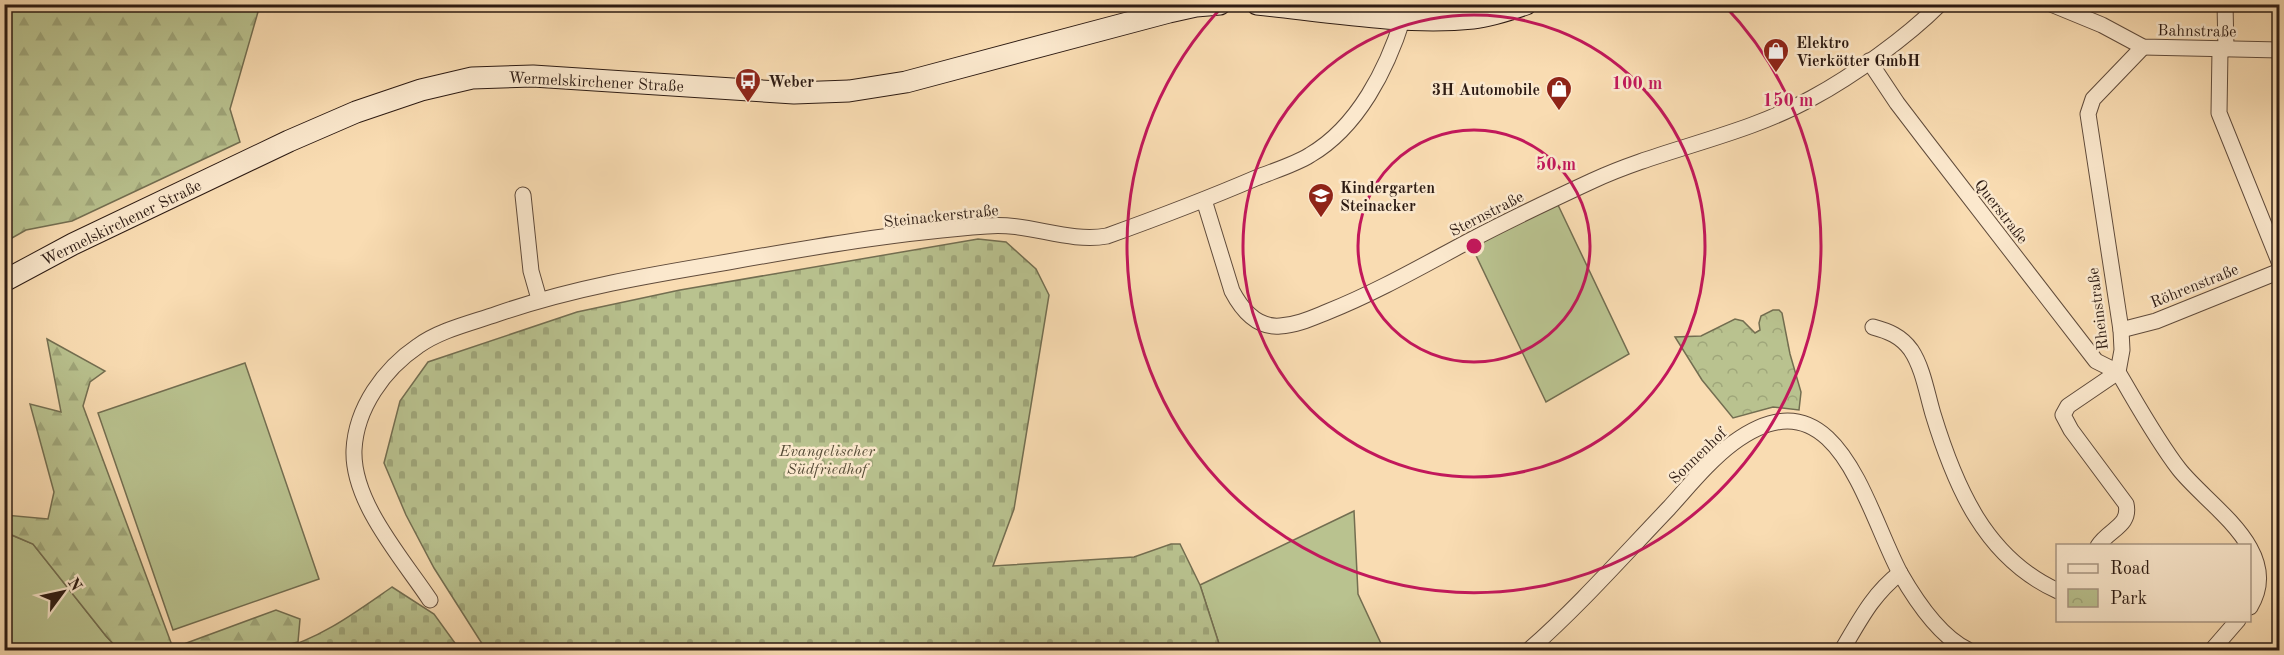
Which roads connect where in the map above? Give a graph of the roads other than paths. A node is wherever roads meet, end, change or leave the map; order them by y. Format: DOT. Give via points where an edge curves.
graph roads {
  1 [pos="1220,4"];
  2 [pos="1257,4"];
  3 [pos="1526,4"];
  4 [pos="1940,4"];
  5 [pos="2051,4"];
  6 [pos="2224,4"];
  7 [pos="1403,18"];
  8 [pos="2143,47"];
  9 [pos="2223,49"];
  10 [pos="2280,50"];
  11 [pos="1869,61"];
  12 [pos="524,195"];
  13 [pos="1204,200"];
  14 [pos="2280,264"];
  15 [pos="2280,271"];
  16 [pos="4,281"];
  17 [pos="539,300"];
  18 [pos="1873,327"];
  19 [pos="2121,330"];
  20 [pos="2118,372"];
  21 [pos="2099,544"];
  22 [pos="1900,573"];
  23 [pos="2056,590"];
  24 [pos="430,600"];
  25 [pos="2251,605"];
  26 [pos="2237,622"];
  27 [pos="1960,649"];
  28 [pos="1529,651"];
  29 [pos="1842,651"];
  30 [pos="2212,651"];
  1 -- 16 [label="main road, Wermelskirchener Straße" via="1169,12 906,82 849,91 794,93 533,76 472,78 413,92 289,141"];
  2 -- 7 [label="main road"];
  3 -- 7 [label="main road" via="1473,18"];
  4 -- 11 [label="street, Sternstraße"];
  5 -- 8 [label="street, Bahnstraße"];
  6 -- 9 [label="street"];
  7 -- 13 [label="street, Steinackerstraße" via="1377,83 1336,134 1311,155"];
  8 -- 9 [label="street, Bahnstraße"];
  8 -- 19 [label="street, Rheinstraße" via="2093,99 2088,114"];
  9 -- 10 [label="street, Bahnstraße"];
  9 -- 14 [label="street" via="2219,113"];
  11 -- 13 [label="street, Sternstraße" via="1814,98 1758,125 1594,180 1419,269 1297,324 1263,324 1239,305"];
  11 -- 20 [label="street, Querstraße" via="1918,131 2096,361"];
  12 -- 17 [label="street" via="531,271"];
  13 -- 17 [label="street, Steinackerstraße" via="1090,239 990,225 789,251 661,273"];
  15 -- 19 [label="street, Röhrenstraße" via="2156,321"];
  17 -- 24 [label="street, Steinackerstraße" via="419,344 379,384 358,427 355,474 362,495 371,515"];
  18 -- 23 [label="street" via="1900,338 1916,358 1952,471 1990,538 2014,564"];
  19 -- 20 [label="street, Rheinstraße"];
  20 -- 21 [label="street" via="2067,406 2063,415 2126,504 2125,520"];
  20 -- 25 [label="street, Rheinstraße" via="2178,467 2246,534 2257,550 2263,567 2261,586"];
  22 -- 27 [label="street, Sonnenhof" via="1932,619"];
  22 -- 28 [label="street, Sonnenhof" via="1874,514 1834,443 1804,424 1774,423 1750,432 1723,452"];
  22 -- 29 [label="street" via="1872,599"];
  26 -- 30 [label="street"];
}
